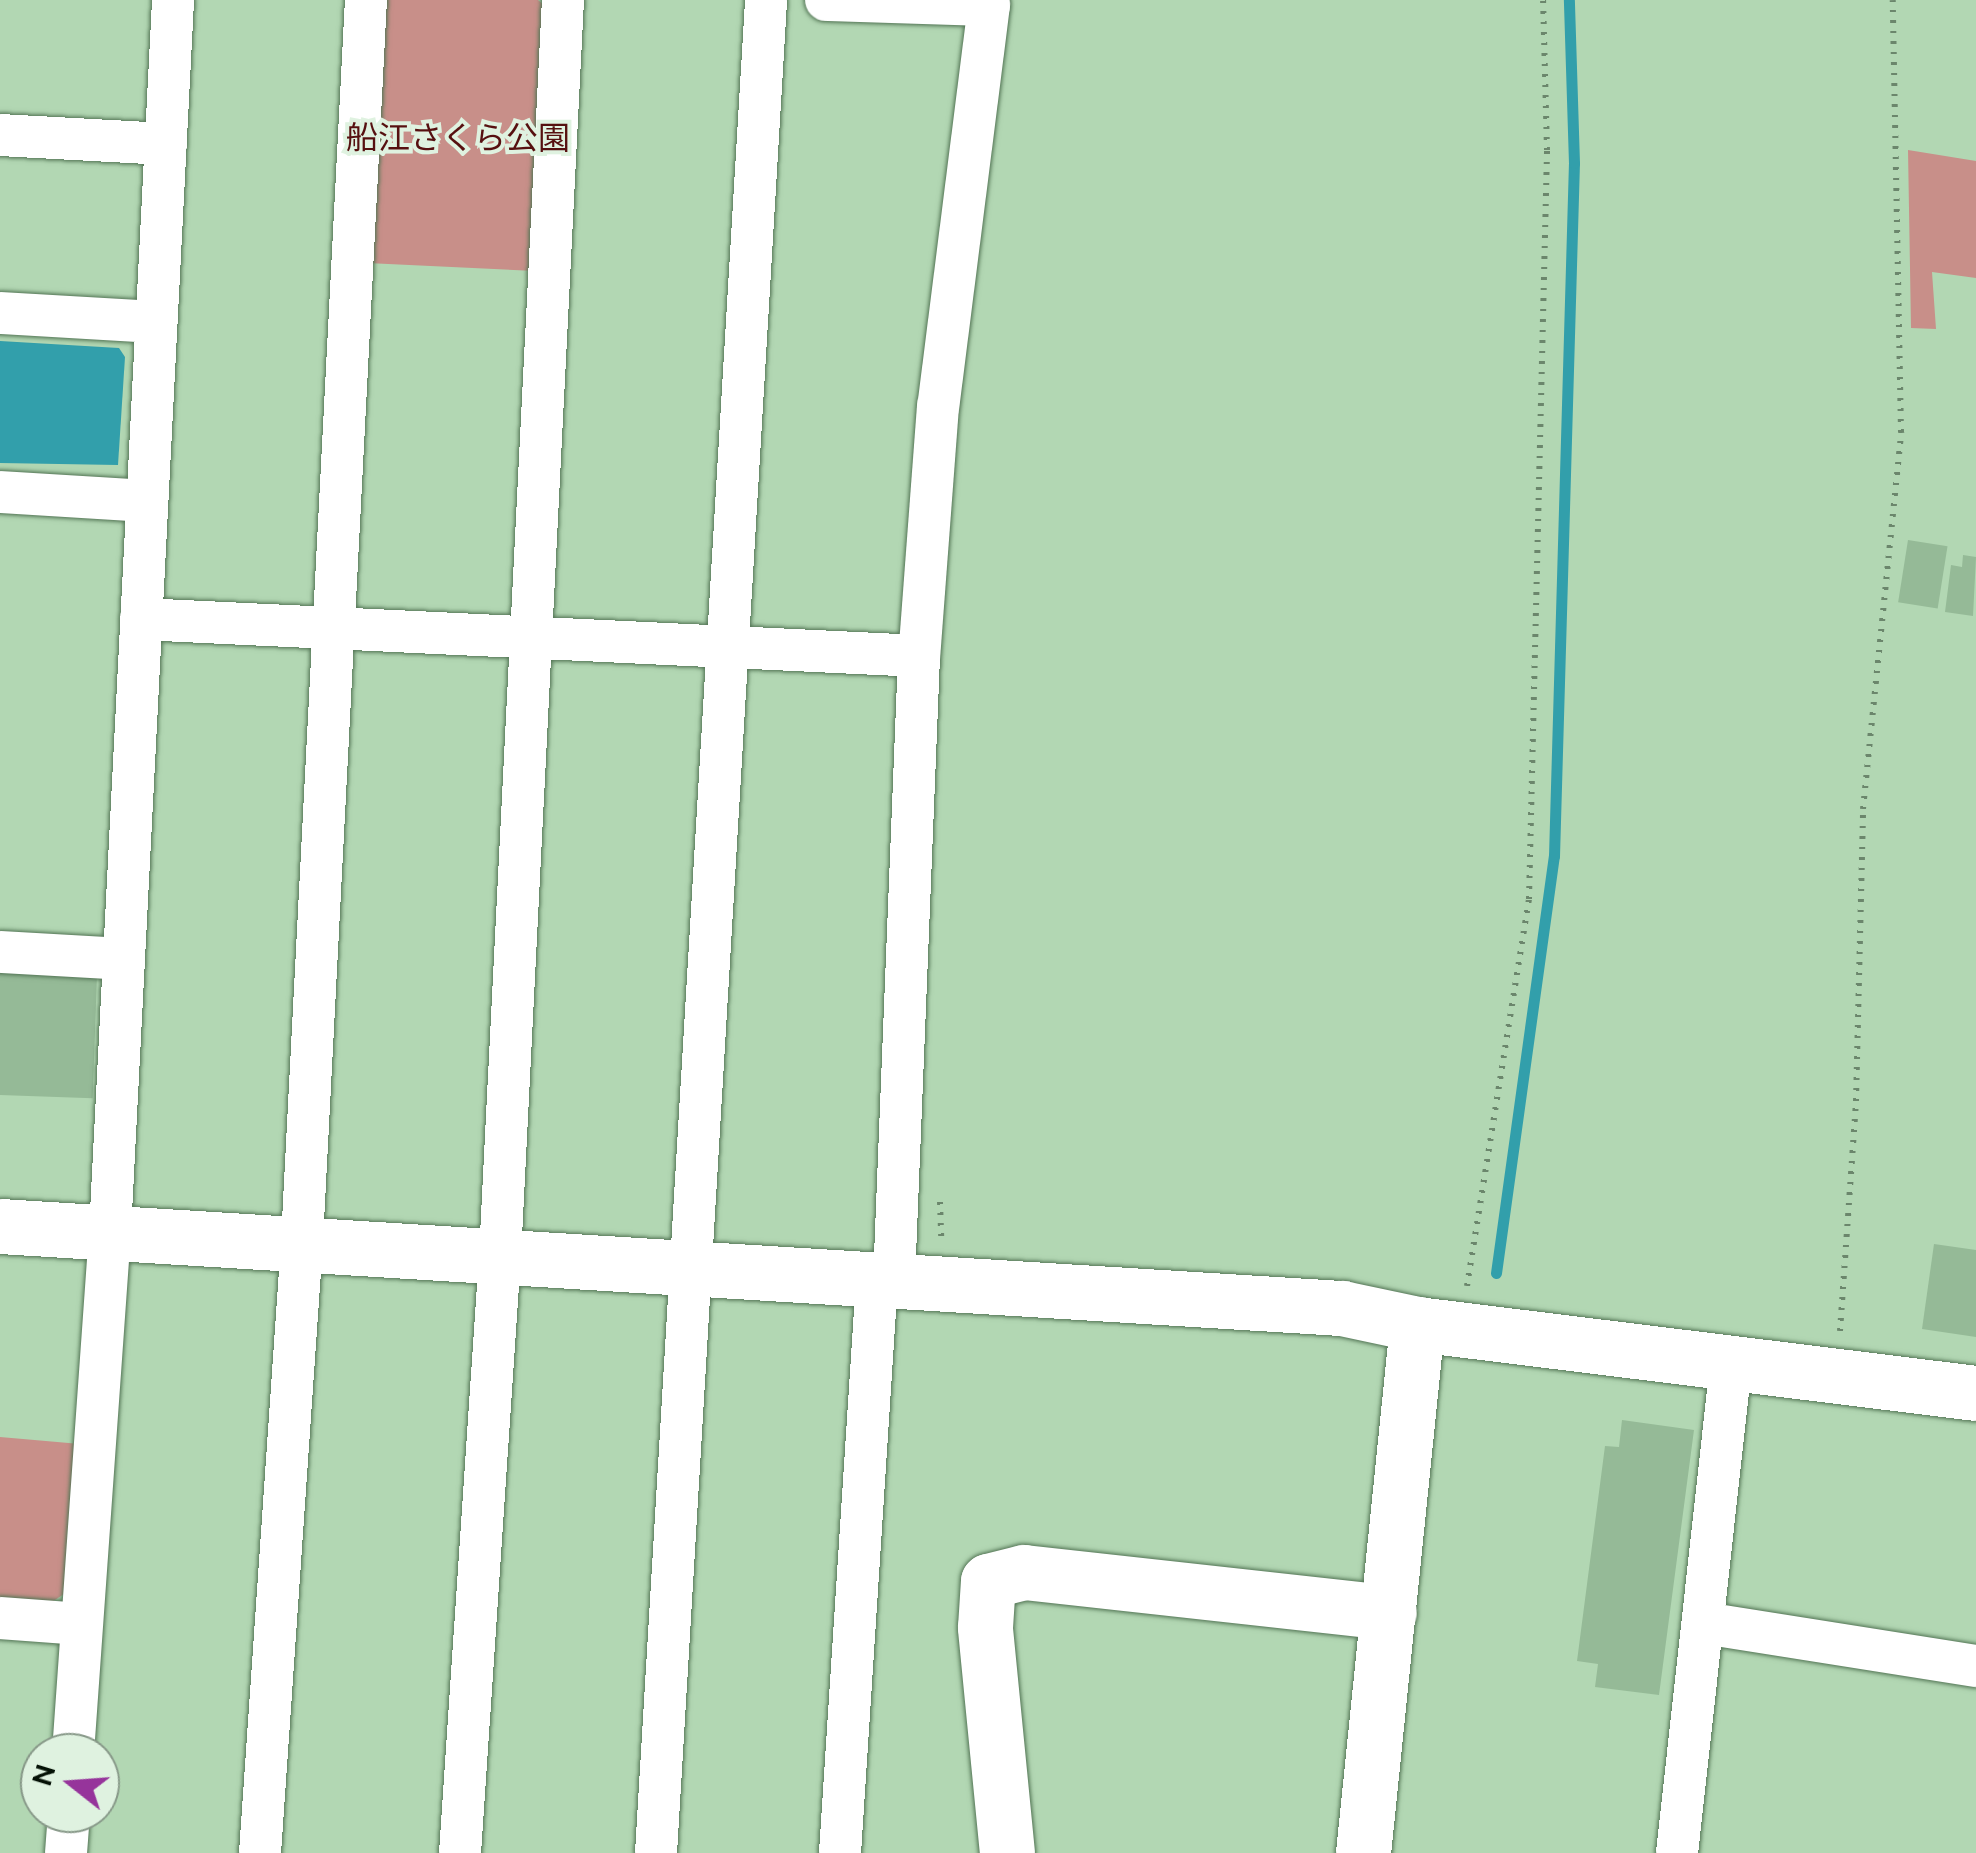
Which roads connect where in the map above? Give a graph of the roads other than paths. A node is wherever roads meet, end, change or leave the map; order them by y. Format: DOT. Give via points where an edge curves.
graph roads {
  1 [pos="173,0"];
  2 [pos="366,0"];
  3 [pos="564,0"];
  4 [pos="766,0"];
  5 [pos="826,0"];
  6 [pos="0,135"];
  7 [pos="166,144"];
  8 [pos="0,313"];
  9 [pos="156,322"];
  10 [pos="0,492"];
  11 [pos="147,501"];
  12 [pos="141,619"];
  13 [pos="334,625"];
  14 [pos="528,633"];
  15 [pos="730,644"];
  16 [pos="919,656"];
  17 [pos="0,952"];
  18 [pos="124,959"];
  19 [pos="0,1226"];
  20 [pos="110,1232"];
  21 [pos="302,1241"];
  22 [pos="500,1256"];
  23 [pos="694,1268"];
  24 [pos="885,1280"];
  25 [pos="1439,1325"];
  26 [pos="1731,1362"];
  27 [pos="1976,1393"];
  28 [pos="1389,1612"];
  29 [pos="0,1618"];
  30 [pos="1704,1623"];
  31 [pos="81,1624"];
  32 [pos="1976,1666"];
  33 [pos="74,1733"];
  34 [pos="260,1853"];
  35 [pos="460,1853"];
  36 [pos="656,1853"];
  37 [pos="840,1853"];
  38 [pos="1007,1853"];
  39 [pos="1363,1853"];
  40 [pos="1677,1853"];
  1 -- 7 [label="street"];
  2 -- 13 [label="street"];
  3 -- 14 [label="street"];
  4 -- 15 [label="street"];
  5 -- 16 [label="street" via="989,5 938,406"];
  6 -- 7 [label="street"];
  7 -- 9 [label="street"];
  8 -- 9 [label="street"];
  9 -- 11 [label="street"];
  10 -- 11 [label="street"];
  11 -- 12 [label="street"];
  12 -- 13 [label="street"];
  12 -- 18 [label="street"];
  13 -- 14 [label="street"];
  13 -- 21 [label="street"];
  14 -- 15 [label="street"];
  14 -- 22 [label="street"];
  15 -- 16 [label="street"];
  15 -- 23 [label="street"];
  16 -- 24 [label="street"];
  17 -- 18 [label="street"];
  18 -- 20 [label="street"];
  19 -- 20 [label="street"];
  20 -- 21 [label="street"];
  20 -- 31 [label="street"];
  21 -- 22 [label="street"];
  21 -- 34 [label="street"];
  22 -- 23 [label="street"];
  22 -- 35 [label="street"];
  23 -- 24 [label="street"];
  23 -- 36 [label="street"];
  24 -- 25 [label="street" via="1342,1308"];
  24 -- 37 [label="street"];
  25 -- 26 [label="street"];
  25 -- 28 [label="street"];
  26 -- 27 [label="street"];
  26 -- 30 [label="street"];
  28 -- 38 [label="street" via="1024,1572 988,1581 985,1626"];
  28 -- 39 [label="street"];
  29 -- 31 [label="street"];
  30 -- 32 [label="street"];
  30 -- 40 [label="street"];
  31 -- 33 [label="street"];
}
